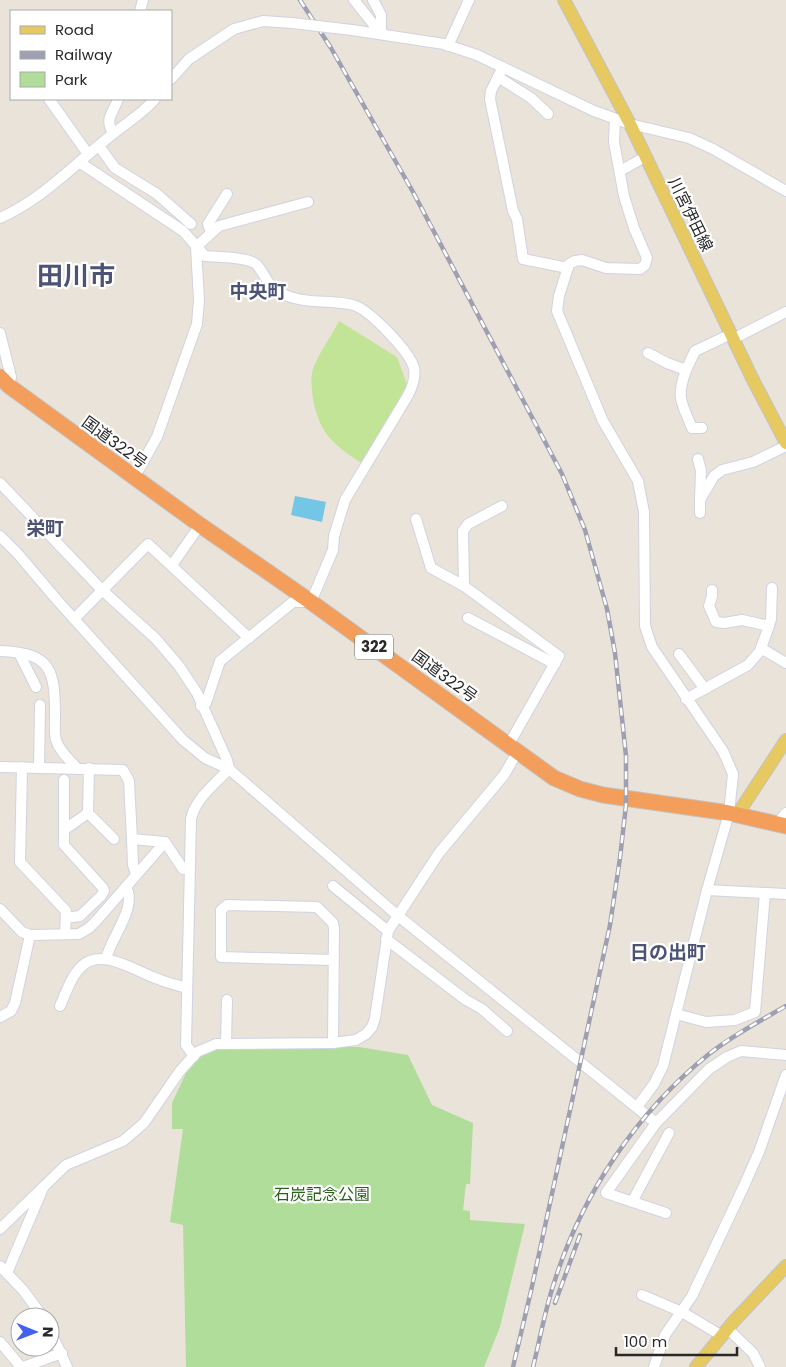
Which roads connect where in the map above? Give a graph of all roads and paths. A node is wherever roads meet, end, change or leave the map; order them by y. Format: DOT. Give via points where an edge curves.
graph roads {
  1 [pos="354,0"];
  2 [pos="373,0"];
  3 [pos="469,0"];
  4 [pos="564,0"];
  5 [pos="382,34"];
  6 [pos="448,46"];
  7 [pos="503,67"];
  8 [pos="498,77"];
  9 [pos="172,78"];
  10 [pos="50,100"];
  11 [pos="118,100"];
  12 [pos="154,100"];
  13 [pos="548,114"];
  14 [pos="615,119"];
  15 [pos="630,124"];
  16 [pos="113,133"];
  17 [pos="99,146"];
  18 [pos="88,154"];
  19 [pos="646,157"];
  20 [pos="79,162"];
  21 [pos="620,171"];
  22 [pos="786,191"];
  23 [pos="226,194"];
  24 [pos="308,202"];
  25 [pos="0,218"];
  26 [pos="190,224"];
  27 [pos="211,232"];
  28 [pos="196,247"];
  29 [pos="568,268"];
  30 [pos="786,312"];
  31 [pos="0,333"];
  32 [pos="732,336"];
  33 [pos="648,353"];
  34 [pos="686,370"];
  35 [pos="4,382"];
  36 [pos="702,428"];
  37 [pos="786,444"];
  38 [pos="698,459"];
  39 [pos="134,478"];
  40 [pos="0,483"];
  41 [pos="700,500"];
  42 [pos="502,506"];
  43 [pos="700,513"];
  44 [pos="416,520"];
  45 [pos="200,525"];
  46 [pos="0,536"];
  47 [pos="172,565"];
  48 [pos="464,586"];
  49 [pos="772,588"];
  50 [pos="102,590"];
  51 [pos="712,590"];
  52 [pos="311,602"];
  53 [pos="468,618"];
  54 [pos="74,619"];
  55 [pos="769,626"];
  56 [pos="249,638"];
  57 [pos="761,648"];
  58 [pos="0,651"];
  59 [pos="19,653"];
  60 [pos="679,654"];
  61 [pos="786,663"];
  62 [pos="556,664"];
  63 [pos="36,686"];
  64 [pos="705,689"];
  65 [pos="686,699"];
  66 [pos="40,705"];
  67 [pos="201,706"];
  68 [pos="786,740"];
  69 [pos="513,747"];
  70 [pos="0,767"];
  71 [pos="22,767"];
  72 [pos="39,767"];
  73 [pos="76,767"];
  74 [pos="89,768"];
  75 [pos="228,769"];
  76 [pos="64,780"];
  77 [pos="88,813"];
  78 [pos="733,814"];
  79 [pos="783,821"];
  80 [pos="64,830"];
  81 [pos="114,839"];
  82 [pos="132,839"];
  83 [pos="164,842"];
  84 [pos="189,869"];
  85 [pos="136,874"];
  86 [pos="333,886"];
  87 [pos="126,887"];
  88 [pos="707,890"];
  89 [pos="765,893"];
  90 [pos="786,894"];
  91 [pos="0,909"];
  92 [pos="397,915"];
  93 [pos="66,918"];
  94 [pos="65,934"];
  95 [pos="30,935"];
  96 [pos="387,935"];
  97 [pos="106,959"];
  98 [pos="334,960"];
  99 [pos="187,988"];
  100 [pos="227,1000"];
  101 [pos="60,1006"];
  102 [pos="676,1014"];
  103 [pos="0,1017"];
  104 [pos="507,1031"];
  105 [pos="333,1043"];
  106 [pos="226,1044"];
  107 [pos="786,1055"];
  108 [pos="194,1056"];
  109 [pos="786,1075"];
  110 [pos="637,1108"];
  111 [pos="656,1123"];
  112 [pos="669,1132"];
  113 [pos="44,1185"];
  114 [pos="632,1202"];
  115 [pos="666,1213"];
  116 [pos="0,1229"];
  117 [pos="4,1270"];
  118 [pos="785,1270"];
  119 [pos="642,1295"];
  120 [pos="36,1307"];
  121 [pos="682,1312"];
  122 [pos="725,1333"];
  123 [pos="0,1342"];
  124 [pos="60,1350"];
  125 [pos="62,1354"];
  126 [pos="22,1367"];
  127 [pos="67,1367"];
  128 [pos="654,1367"];
  129 [pos="696,1367"];
  130 [pos="760,1367"];
  1 -- 5 [label="street"];
  2 -- 5 [label="street" via="381,15"];
  3 -- 6 [label="street"];
  4 -- 15 [label="main road, 川宮伊田線"];
  5 -- 6 [label="street"];
  5 -- 9 [label="street, bridge" via="263,21 234,29 189,59"];
  6 -- 7 [label="street"];
  7 -- 8 [label="street"];
  7 -- 14 [label="street"];
  8 -- 13 [label="street" via="531,98"];
  8 -- 29 [label="street" via="490,99 523,259"];
  10 -- 18 [label="street"];
  11 -- 16 [label="street" via="109,119"];
  12 -- 16 [label="street"];
  14 -- 15 [label="street"];
  14 -- 21 [label="street" via="614,142"];
  15 -- 19 [label="main road, 川宮伊田線"];
  15 -- 22 [label="street" via="689,138"];
  16 -- 17 [label="street"];
  17 -- 18 [label="street"];
  17 -- 26 [label="street" via="115,168 157,194"];
  18 -- 20 [label="street"];
  19 -- 21 [label="street"];
  19 -- 32 [label="main road, 川宮伊田線"];
  20 -- 25 [label="street" via="34,198"];
  20 -- 28 [label="street" via="183,231"];
  21 -- 29 [label="street" via="634,228 647,258 646,265 640,269 606,268 582,260 574,261"];
  23 -- 27 [label="street" via="208,224"];
  24 -- 27 [label="street" via="219,226"];
  27 -- 28 [label="street"];
  28 -- 39 [label="street" via="200,300 197,324 157,437"];
  28 -- 52 [label="street" via="205,256 248,260 257,265 272,288 290,297 355,306 395,339 408,354 414,368 415,379 407,397 345,500 333,550"];
  29 -- 65 [label="street" via="557,311 603,421 638,481 644,512 645,626 652,647"];
  30 -- 32 [label="street"];
  31 -- 35 [label="street" via="12,377"];
  32 -- 34 [label="street" via="695,351"];
  32 -- 37 [label="main road, 川宮伊田線"];
  33 -- 34 [label="street"];
  34 -- 36 [label="street" via="680,398 692,428"];
  35 -- 39 [label="highway, 国道322号 / 322"];
  37 -- 41 [label="street" via="753,462 722,470 714,476"];
  38 -- 41 [label="street"];
  39 -- 45 [label="highway, 国道322号 / 322"];
  40 -- 50 [label="street"];
  41 -- 43 [label="street"];
  42 -- 48 [label="street" via="468,524 463,532"];
  44 -- 48 [label="street" via="431,568"];
  45 -- 47 [label="street"];
  45 -- 52 [label="highway, 国道322号 / 322"];
  46 -- 54 [label="street"];
  47 -- 50 [label="street" via="148,544"];
  47 -- 56 [label="street"];
  48 -- 62 [label="street" via="559,656"];
  49 -- 55 [label="street"];
  50 -- 54 [label="street"];
  50 -- 67 [label="street" via="156,639 179,666 197,693"];
  51 -- 55 [label="street" via="709,606 716,622 742,620"];
  52 -- 56 [label="street" via="293,602"];
  52 -- 69 [label="highway, 国道322号 / 322"];
  53 -- 62 [label="street"];
  54 -- 75 [label="street" via="183,740 205,758"];
  55 -- 57 [label="street"];
  56 -- 67 [label="street" via="220,661 206,703"];
  57 -- 61 [label="street"];
  57 -- 64 [label="street" via="748,666"];
  58 -- 59 [label="street"];
  59 -- 63 [label="street"];
  59 -- 73 [label="street" via="33,655 51,672 55,689 56,739"];
  60 -- 64 [label="street"];
  62 -- 69 [label="street"];
  64 -- 65 [label="street"];
  65 -- 78 [label="street" via="731,769"];
  66 -- 72 [label="street"];
  67 -- 75 [label="street" via="227,760"];
  68 -- 78 [label="main road"];
  69 -- 78 [label="highway, 国道322号 / 322" via="554,778 580,789"];
  69 -- 92 [label="street" via="504,774 439,853"];
  70 -- 71 [label="street"];
  71 -- 72 [label="street"];
  71 -- 93 [label="street" via="20,862 66,911"];
  72 -- 73 [label="street"];
  73 -- 74 [label="street"];
  74 -- 77 [label="street"];
  74 -- 82 [label="street" via="123,770 129,781"];
  75 -- 84 [label="street" via="192,812"];
  75 -- 92 [label="street"];
  76 -- 80 [label="street"];
  77 -- 80 [label="street"];
  77 -- 81 [label="street"];
  78 -- 79 [label="highway, 国道322号 / 322"];
  78 -- 88 [label="street"];
  80 -- 93 [label="street" via="64,845 104,891 80,916"];
  82 -- 83 [label="street"];
  82 -- 85 [label="street"];
  83 -- 84 [label="street" via="183,869"];
  83 -- 85 [label="street"];
  84 -- 99 [label="street"];
  85 -- 87 [label="street"];
  86 -- 96 [label="street"];
  87 -- 94 [label="street" via="89,928 79,934"];
  87 -- 97 [label="street" via="129,892 128,909"];
  88 -- 89 [label="street"];
  88 -- 102 [label="street"];
  89 -- 90 [label="street"];
  89 -- 102 [label="street" via="755,1012 735,1020 706,1022"];
  91 -- 95 [label="street" via="22,932"];
  92 -- 96 [label="street"];
  92 -- 110 [label="street"];
  93 -- 94 [label="street"];
  94 -- 95 [label="street"];
  95 -- 103 [label="street" via="15,1003 11,1012"];
  96 -- 104 [label="street"];
  96 -- 105 [label="street" via="372,1027 356,1040"];
  97 -- 99 [label="street"];
  97 -- 101 [label="street" via="83,964"];
  98 -- 98 [label="street" via="333,923 317,907 227,905 221,910 220,957"];
  98 -- 105 [label="street"];
  99 -- 108 [label="street" via="186,1045"];
  100 -- 106 [label="street"];
  102 -- 110 [label="street" via="663,1066"];
  105 -- 106 [label="street"];
  106 -- 108 [label="street" via="216,1044"];
  107 -- 111 [label="street" via="734,1053 709,1069"];
  108 -- 113 [label="street" via="144,1123 123,1141 66,1165"];
  109 -- 121 [label="street" via="759,1152"];
  110 -- 111 [label="street"];
  111 -- 114 [label="street" via="606,1193"];
  112 -- 114 [label="street"];
  113 -- 116 [label="street"];
  113 -- 117 [label="street"];
  114 -- 115 [label="street"];
  117 -- 120 [label="street"];
  118 -- 122 [label="main road"];
  119 -- 121 [label="street"];
  121 -- 122 [label="street"];
  121 -- 128 [label="street" via="665,1335"];
  122 -- 129 [label="main road"];
  122 -- 130 [label="street" via="753,1353"];
  123 -- 126 [label="street"];
  124 -- 125 [label="street"];
  125 -- 126 [label="street"];
  125 -- 127 [label="street"];
}
